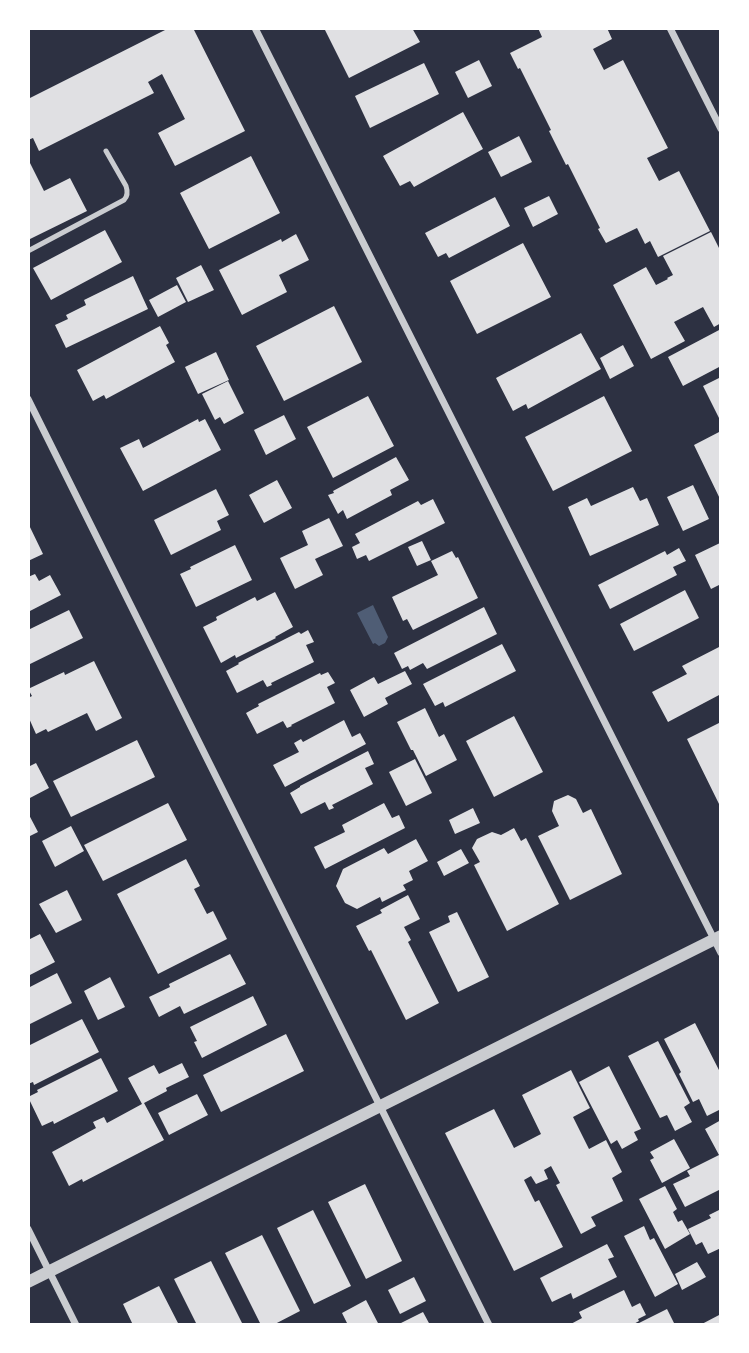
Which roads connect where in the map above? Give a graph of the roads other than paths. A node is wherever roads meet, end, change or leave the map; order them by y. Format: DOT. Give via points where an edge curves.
graph roads {
  1 [pos="256,28"];
  2 [pos="670,28"];
  3 [pos="721,129"];
  4 [pos="106,151"];
  5 [pos="28,250"];
  6 [pos="28,399"];
  7 [pos="718,938"];
  8 [pos="721,953"];
  9 [pos="379,1106"];
  10 [pos="28,1229"];
  11 [pos="49,1271"];
  12 [pos="28,1282"];
  13 [pos="76,1325"];
  14 [pos="489,1325"];
  1 -- 7 [label="street"];
  2 -- 3 [label="street"];
  4 -- 5 [label="lane" via="126,186 127,197"];
  6 -- 9 [label="street"];
  7 -- 8 [label="street"];
  7 -- 9 [label="street"];
  9 -- 11 [label="street"];
  9 -- 14 [label="street"];
  10 -- 11 [label="street"];
  11 -- 12 [label="street"];
  11 -- 13 [label="street"];
}
